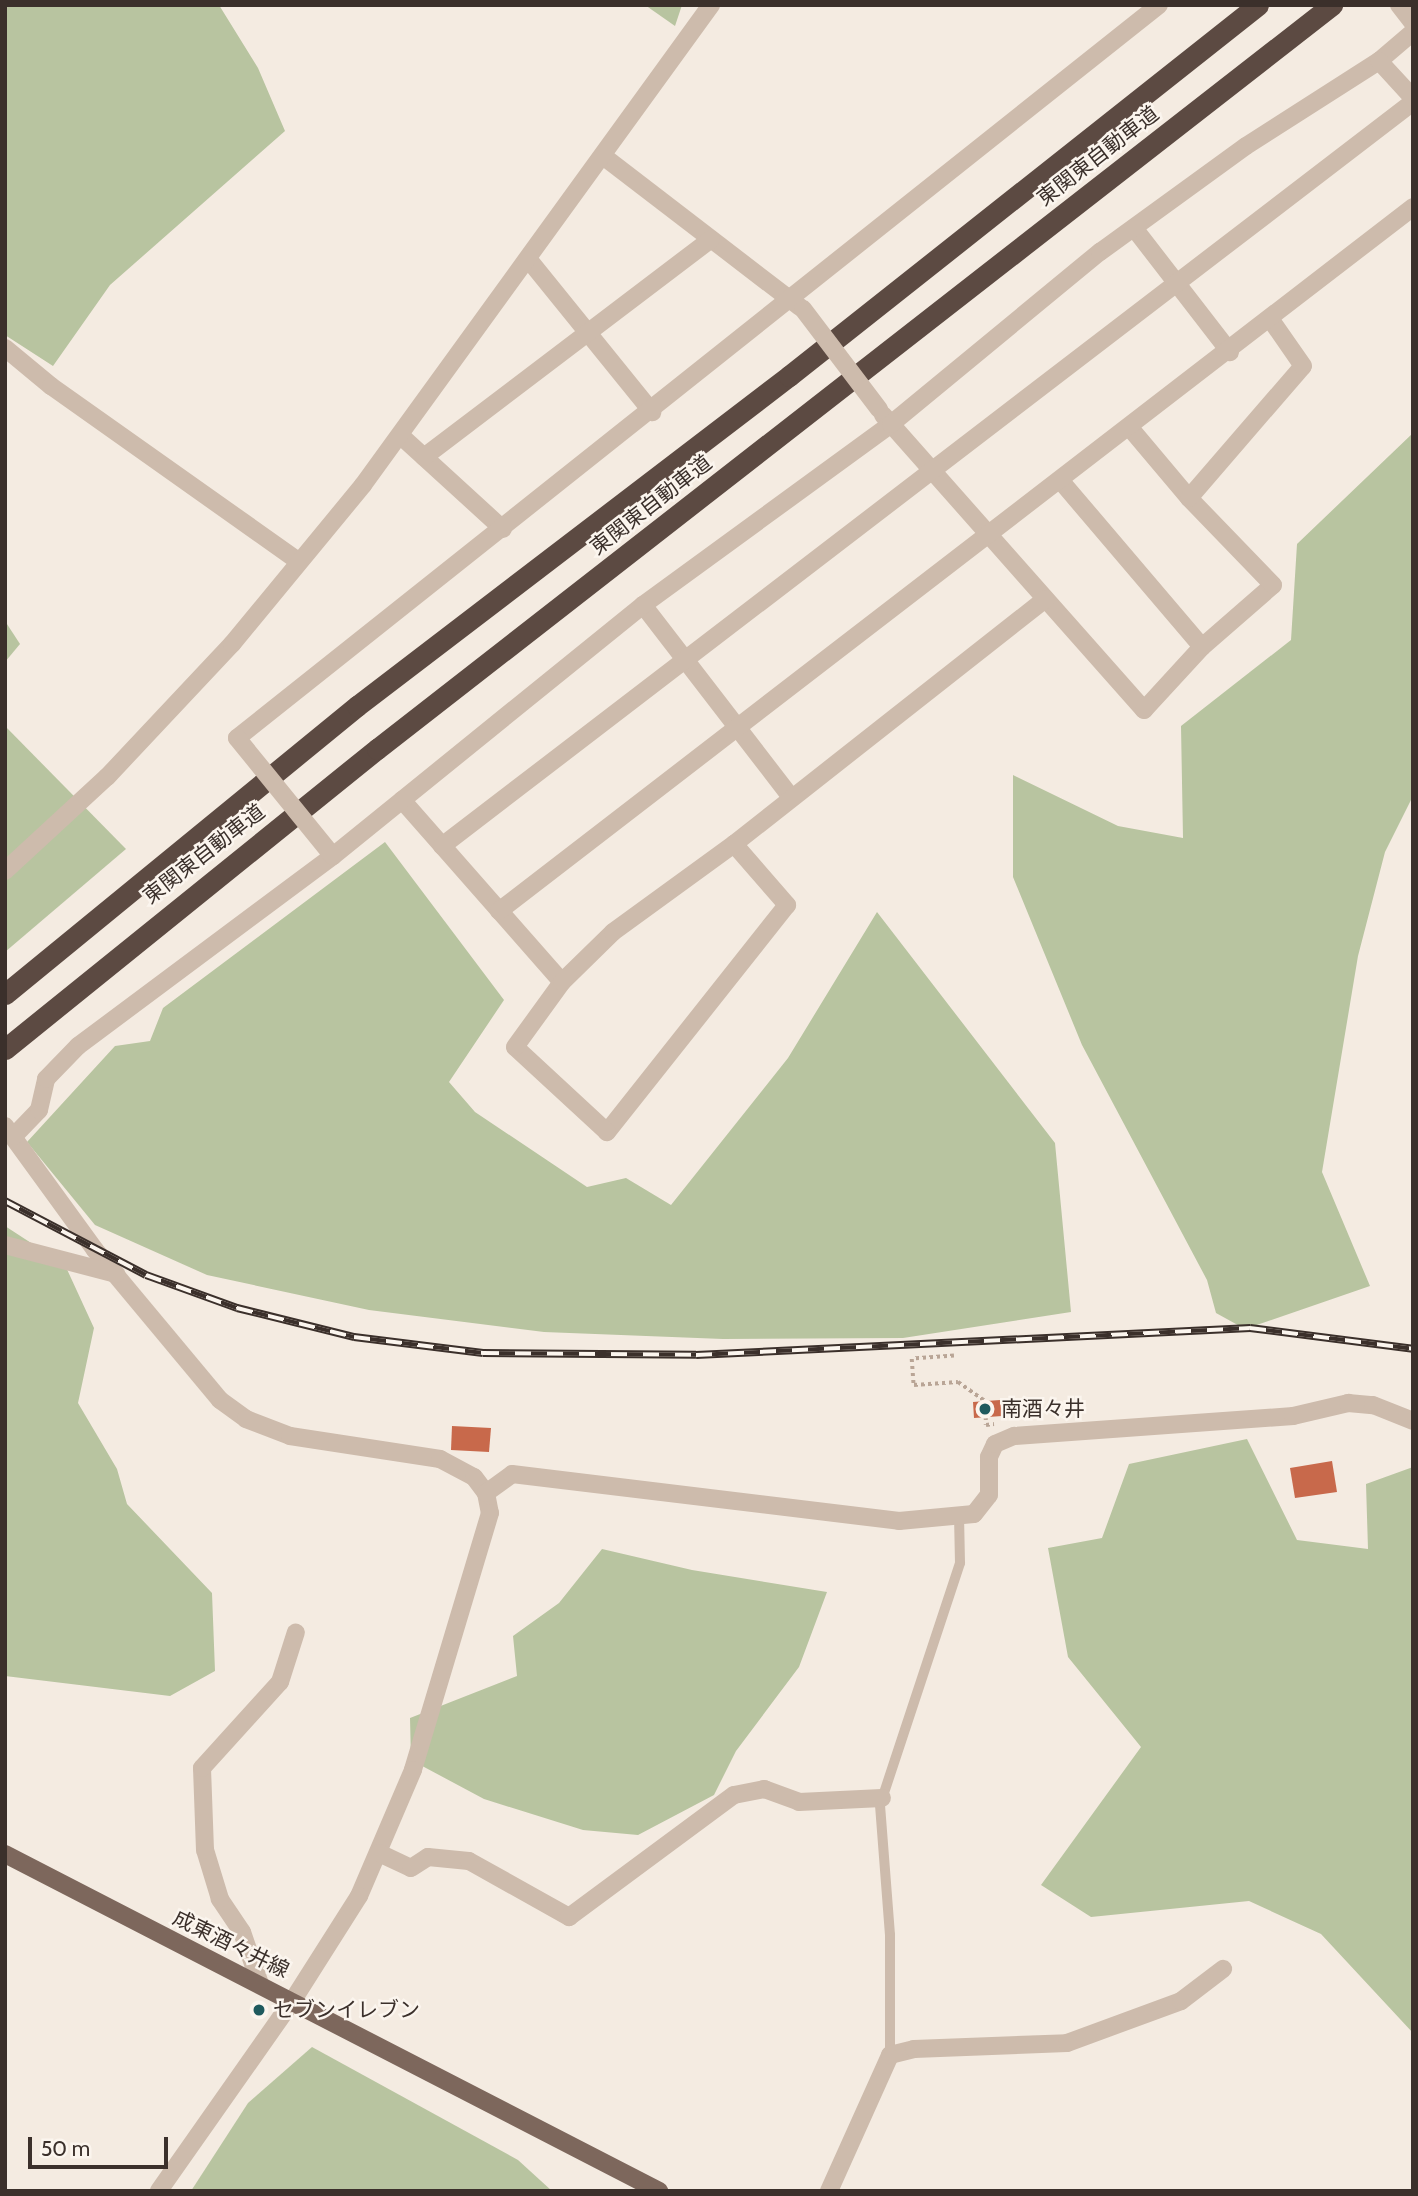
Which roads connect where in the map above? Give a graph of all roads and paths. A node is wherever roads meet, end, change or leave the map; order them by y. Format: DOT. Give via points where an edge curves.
graph roads {
  1 [pos="711,5"];
  2 [pos="1159,5"];
  3 [pos="1258,5"];
  4 [pos="1332,5"];
  5 [pos="1399,5"];
  6 [pos="1413,23"];
  7 [pos="1413,32"];
  8 [pos="1378,61"];
  9 [pos="1413,100"];
  10 [pos="603,156"];
  11 [pos="1413,207"];
  12 [pos="1134,228"];
  13 [pos="711,239"];
  14 [pos="529,260"];
  15 [pos="1176,282"];
  16 [pos="798,305"];
  17 [pos="1271,320"];
  18 [pos="589,332"];
  19 [pos="5,348"];
  20 [pos="1230,352"];
  21 [pos="652,412"];
  22 [pos="891,425"];
  23 [pos="1130,428"];
  24 [pos="401,436"];
  25 [pos="424,457"];
  26 [pos="930,470"];
  27 [pos="1060,480"];
  28 [pos="1189,498"];
  29 [pos="503,529"];
  30 [pos="987,534"];
  31 [pos="298,561"];
  32 [pos="1045,599"];
  33 [pos="643,605"];
  34 [pos="1202,647"];
  35 [pos="685,660"];
  36 [pos="738,729"];
  37 [pos="791,797"];
  38 [pos="402,800"];
  39 [pos="734,845"];
  40 [pos="442,846"];
  41 [pos="333,856"];
  42 [pos="5,871"];
  43 [pos="499,911"];
  44 [pos="562,982"];
  45 [pos="5,993"];
  46 [pos="5,1049"];
  47 [pos="9,1131"];
  48 [pos="5,1245"];
  49 [pos="116,1274"];
  50 [pos="954,1356"];
  51 [pos="984,1401"];
  52 [pos="1413,1421"];
  53 [pos="486,1493"];
  54 [pos="960,1515"];
  55 [pos="296,1632"];
  56 [pos="882,1798"];
  57 [pos="379,1853"];
  58 [pos="5,1854"];
  59 [pos="1223,1969"];
  60 [pos="260,1984"];
  61 [pos="293,2000"];
  62 [pos="890,2055"];
  63 [pos="159,2191"];
  64 [pos="659,2191"];
  65 [pos="829,2191"];
  1 -- 10 [label="street"];
  2 -- 16 [label="street"];
  3 -- 45 [label="highway, 東関東自動車道" via="789,376 357,706"];
  4 -- 46 [label="highway, 東関東自動車道" via="377,748"];
  5 -- 6 [label="street"];
  7 -- 8 [label="street"];
  8 -- 9 [label="street"];
  8 -- 12 [label="street" via="1246,146"];
  9 -- 15 [label="street"];
  10 -- 13 [label="street"];
  10 -- 14 [label="street"];
  11 -- 17 [label="street"];
  12 -- 15 [label="street"];
  12 -- 22 [label="street"];
  13 -- 16 [label="street"];
  13 -- 18 [label="street"];
  14 -- 18 [label="street"];
  14 -- 24 [label="street"];
  15 -- 20 [label="street"];
  15 -- 26 [label="street"];
  16 -- 21 [label="street"];
  16 -- 22 [label="street, bridge"];
  17 -- 20 [label="street"];
  17 -- 28 [label="street" via="1303,366"];
  18 -- 21 [label="street"];
  18 -- 25 [label="street"];
  19 -- 31 [label="street" via="51,386"];
  20 -- 23 [label="street"];
  21 -- 29 [label="street"];
  22 -- 26 [label="street"];
  22 -- 33 [label="street"];
  23 -- 27 [label="street"];
  23 -- 28 [label="street"];
  24 -- 25 [label="street"];
  24 -- 31 [label="street"];
  25 -- 29 [label="street"];
  26 -- 30 [label="street"];
  26 -- 35 [label="street"];
  27 -- 30 [label="street"];
  27 -- 34 [label="street"];
  28 -- 34 [label="street" via="1273,585"];
  29 -- 41 [label="street, bridge" via="237,738"];
  30 -- 32 [label="street"];
  30 -- 36 [label="street"];
  31 -- 42 [label="street" via="232,644 107,777"];
  32 -- 34 [label="street" via="1144,710"];
  32 -- 37 [label="street"];
  33 -- 35 [label="street"];
  33 -- 38 [label="street"];
  35 -- 36 [label="street"];
  35 -- 40 [label="street"];
  36 -- 37 [label="street"];
  36 -- 43 [label="street"];
  37 -- 39 [label="street"];
  38 -- 40 [label="street"];
  38 -- 41 [label="street"];
  39 -- 44 [label="street" via="612,932"];
  39 -- 44 [label="street" via="787,905 607,1132 515,1047"];
  40 -- 43 [label="street"];
  41 -- 47 [label="street" via="79,1046 46,1079 39,1110"];
  43 -- 44 [label="street"];
  47 -- 49 [label="street"];
  48 -- 49 [label="street"];
  49 -- 53 [label="street" via="220,1400 246,1419 290,1436 440,1459 474,1477"];
  50 -- 51 [label="path" via="912,1359 914,1385 958,1382"];
  52 -- 54 [label="street" via="1373,1405 1348,1403 1293,1416 1014,1436 995,1444 989,1457 989,1495 974,1514"];
  53 -- 54 [label="street" via="512,1474 899,1521"];
  53 -- 57 [label="street" via="490,1513 438,1695"];
  54 -- 56 [label="lane" via="960,1563"];
  55 -- 60 [label="street" via="280,1682 202,1768 205,1850 220,1899 242,1931"];
  56 -- 57 [label="street" via="799,1802 764,1790 734,1796 569,1917 469,1861 428,1857 411,1868"];
  56 -- 62 [label="lane"];
  57 -- 61 [label="street" via="359,1896"];
  58 -- 60 [label="main road, 成東酒々井線"];
  59 -- 62 [label="street" via="1181,2001 1067,2043 914,2049"];
  60 -- 61 [label="main road, 成東酒々井線"];
  61 -- 63 [label="street"];
  61 -- 64 [label="main road, 成東酒々井線"];
  62 -- 65 [label="street"];
}
